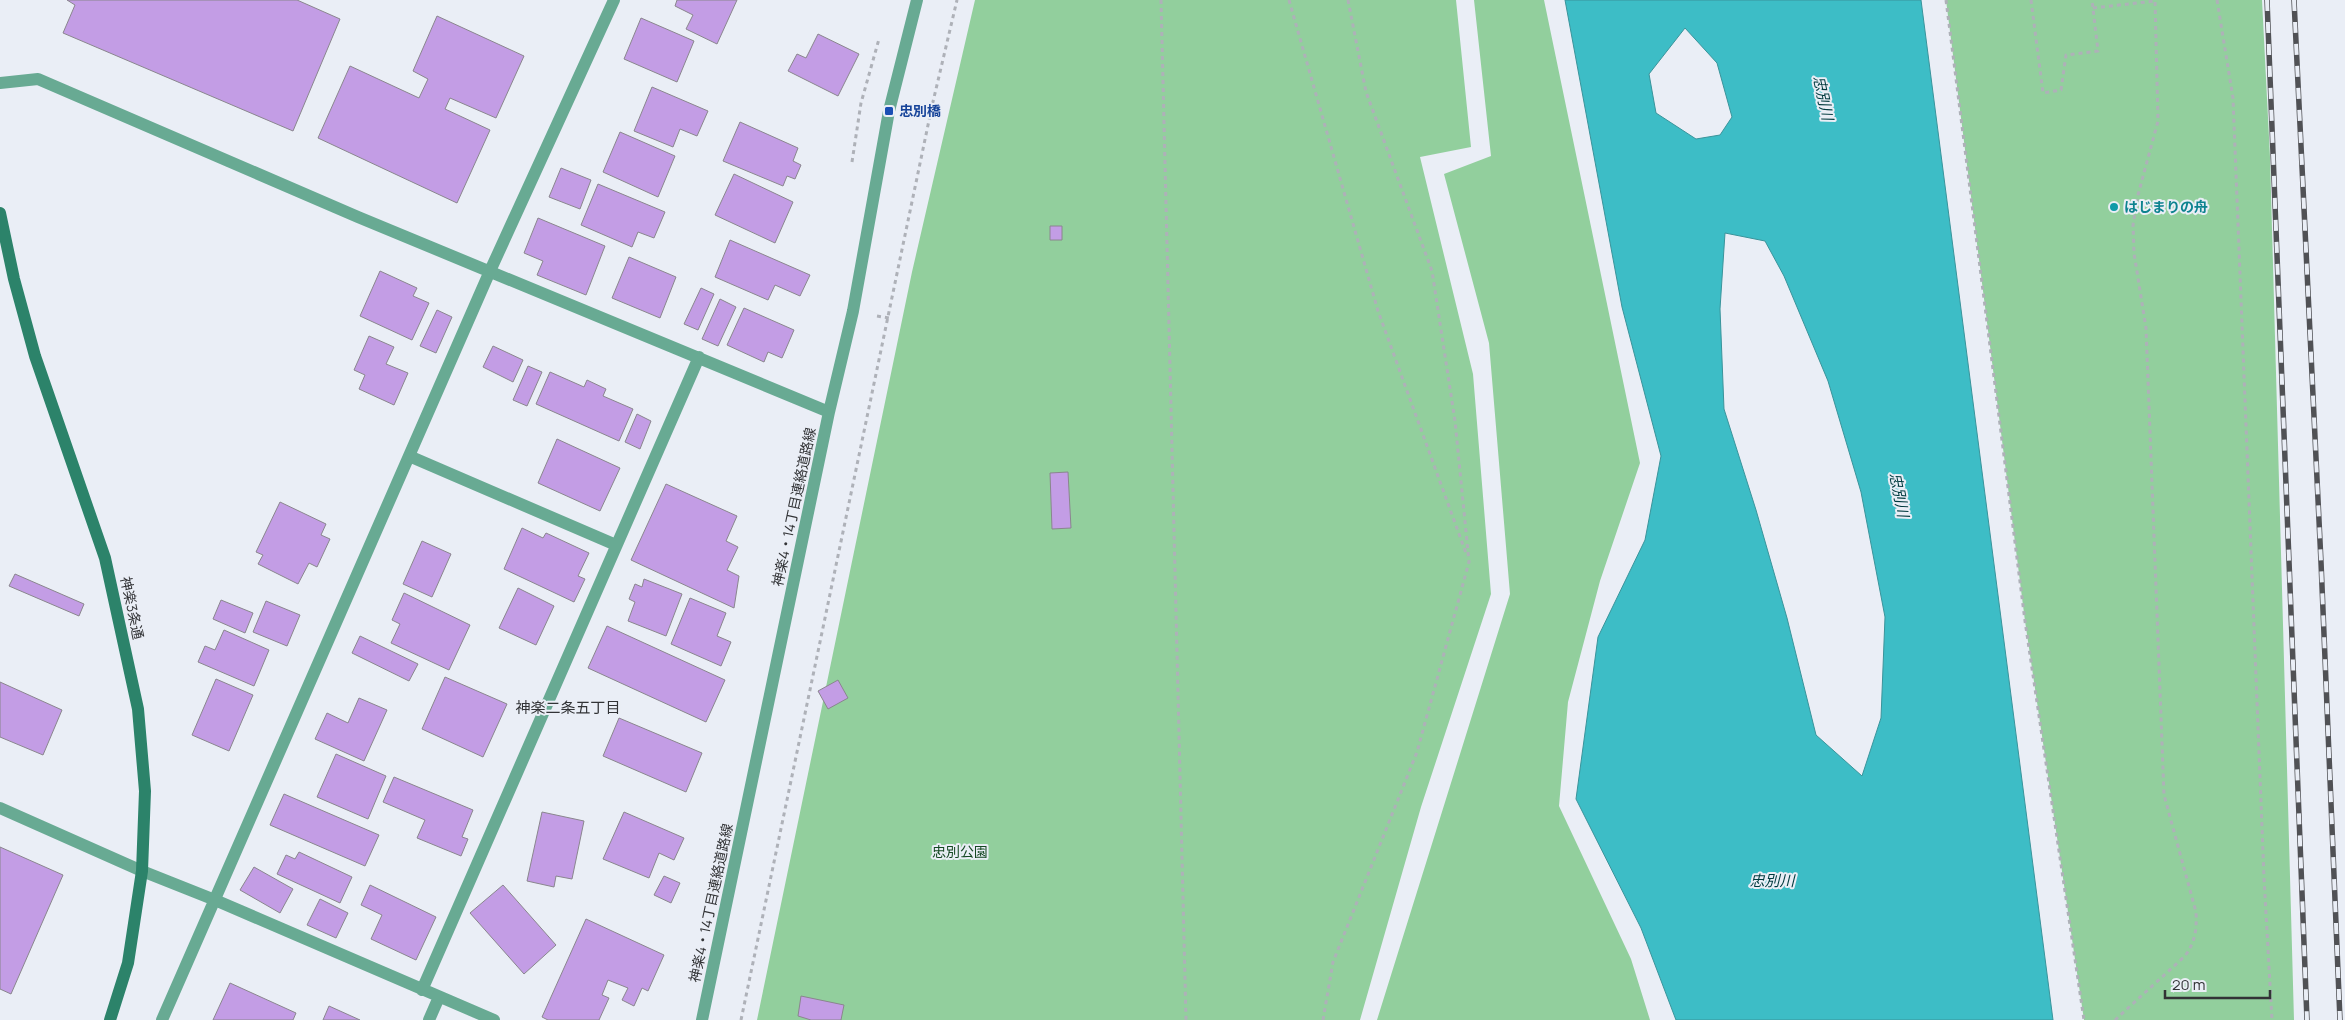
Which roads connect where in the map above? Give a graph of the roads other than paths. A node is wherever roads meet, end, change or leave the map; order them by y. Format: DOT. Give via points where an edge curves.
graph roads {
  1 [pos="614,0"];
  2 [pos="917,0"];
  3 [pos="0,84"];
  4 [pos="0,213"];
  5 [pos="490,272"];
  6 [pos="699,357"];
  7 [pos="829,412"];
  8 [pos="409,456"];
  9 [pos="616,545"];
  10 [pos="0,808"];
  11 [pos="142,871"];
  12 [pos="215,900"];
  13 [pos="422,990"];
  14 [pos="439,998"];
  15 [pos="110,1020"];
  16 [pos="162,1020"];
  17 [pos="429,1020"];
  18 [pos="494,1020"];
  19 [pos="702,1020"];
  1 -- 5 [label="street"];
  2 -- 7 [label="street, 神楽4・14丁目連絡道路線" via="889,111 853,311"];
  3 -- 5 [label="street" via="38,79"];
  4 -- 11 [label="street, 神楽3条通" via="35,356 105,558 138,709 145,791"];
  5 -- 6 [label="street"];
  5 -- 8 [label="street"];
  6 -- 7 [label="street"];
  6 -- 9 [label="street"];
  7 -- 19 [label="street, 神楽4・14丁目連絡道路線"];
  8 -- 9 [label="street"];
  8 -- 12 [label="street"];
  9 -- 13 [label="street"];
  10 -- 11 [label="street"];
  11 -- 12 [label="street"];
  11 -- 15 [label="street, 神楽3条通" via="128,963"];
  12 -- 13 [label="street"];
  12 -- 16 [label="street"];
  13 -- 14 [label="street"];
  14 -- 17 [label="street"];
  14 -- 18 [label="street"];
}
